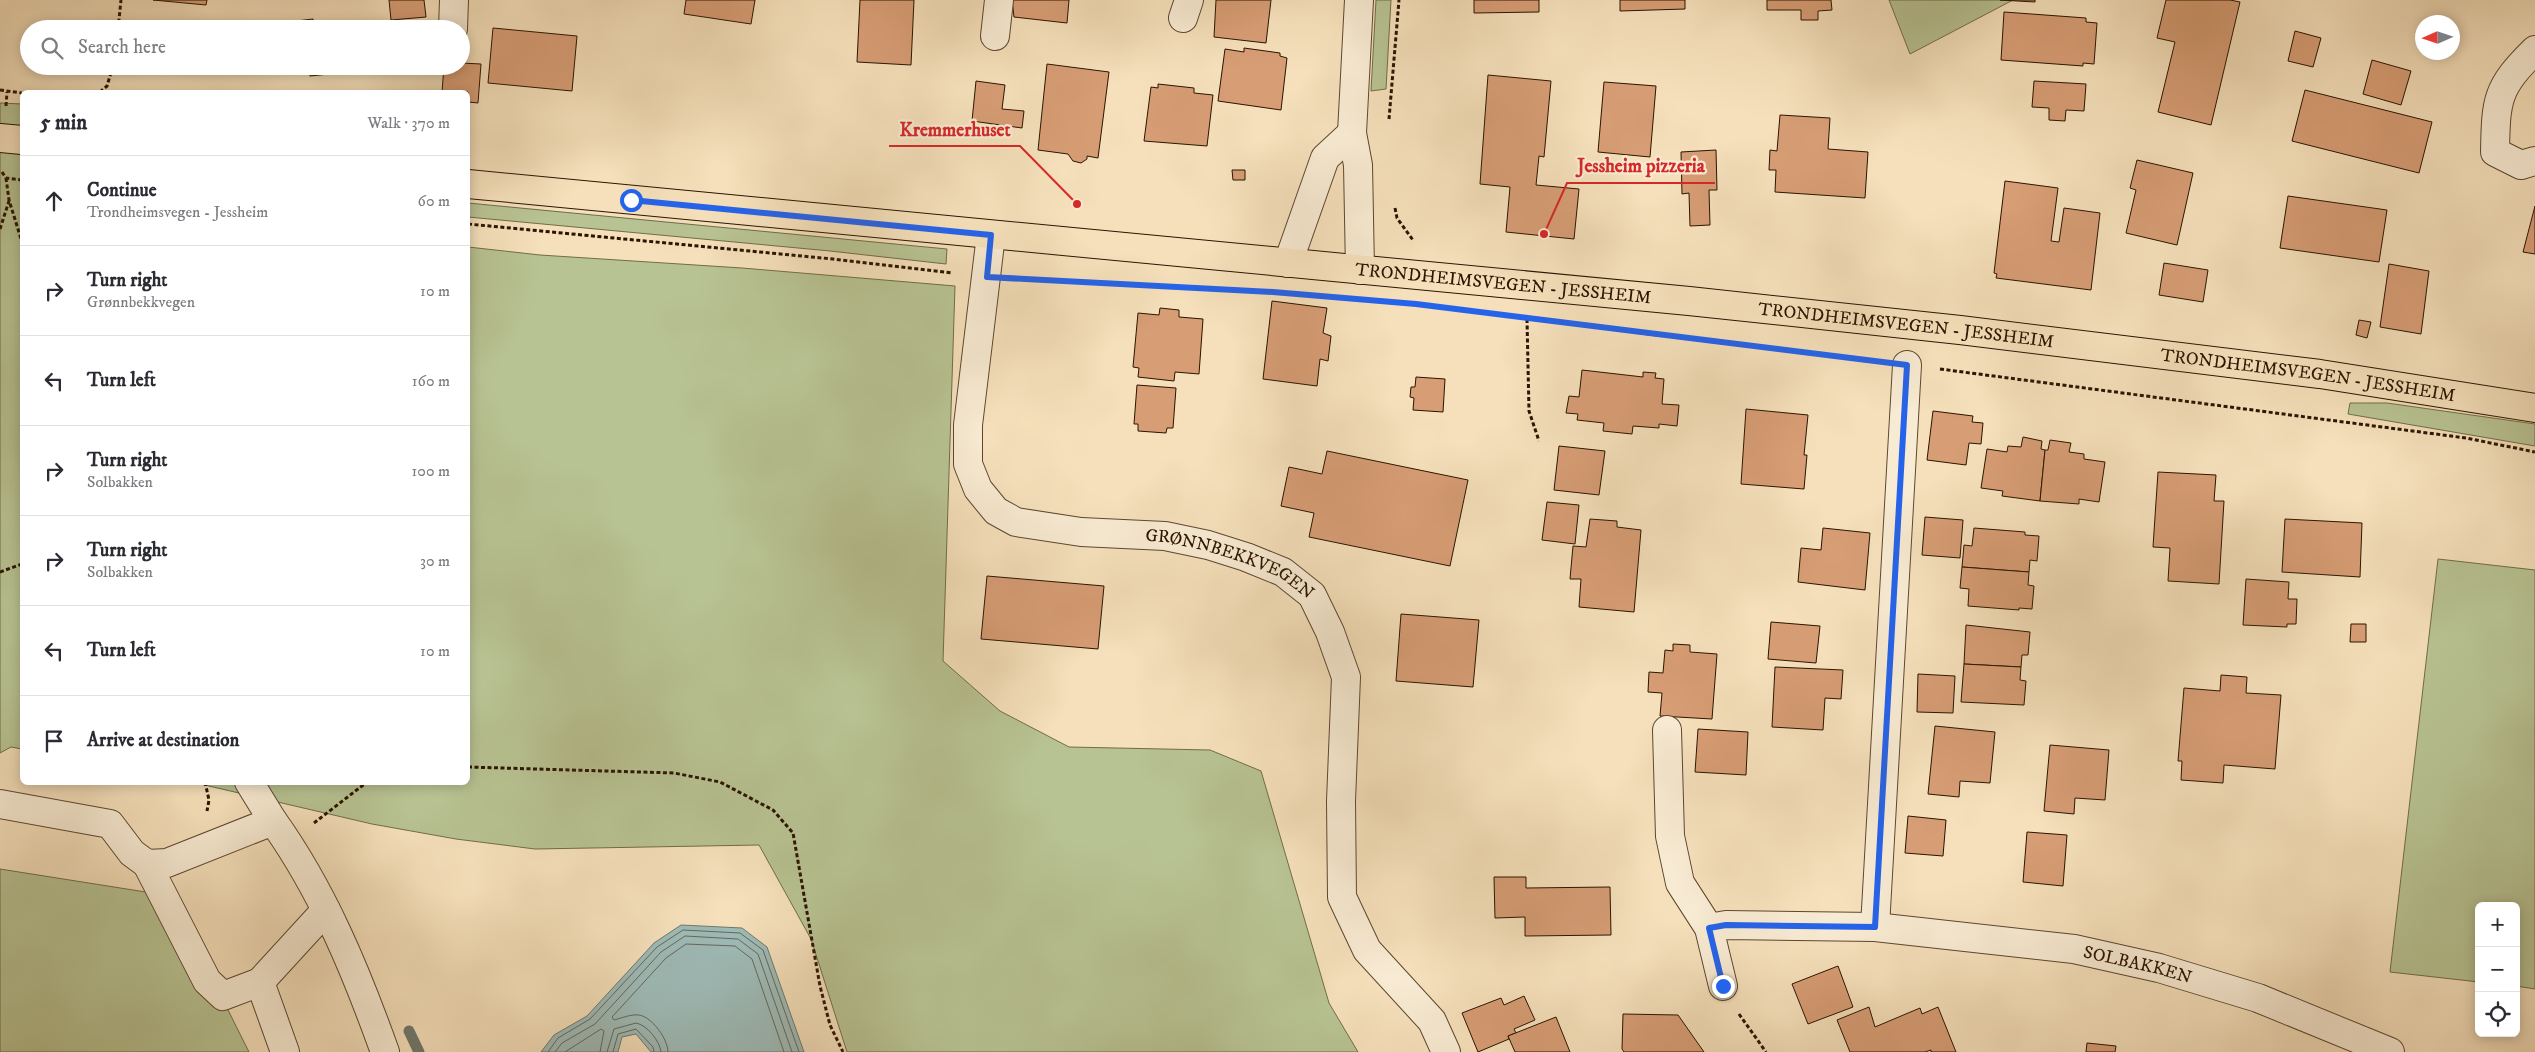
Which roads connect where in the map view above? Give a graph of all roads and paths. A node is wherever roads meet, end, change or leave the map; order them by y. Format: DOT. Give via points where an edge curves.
graph roads {
  1 [pos="121,0"];
  2 [pos="454,0"];
  3 [pos="998,0"];
  4 [pos="1359,0"];
  5 [pos="1399,0"];
  6 [pos="119,20"];
  7 [pos="453,20"];
  8 [pos="995,36"];
  9 [pos="2535,50"];
  10 [pos="110,75"];
  11 [pos="0,90"];
  12 [pos="102,90"];
  13 [pos="20,93"];
  14 [pos="1388,125"];
  15 [pos="1352,133"];
  16 [pos="0,138"];
  17 [pos="20,140"];
  18 [pos="2535,161"];
  19 [pos="6,178"];
  20 [pos="470,184"];
  21 [pos="9,200"];
  22 [pos="1394,202"];
  23 [pos="470,224"];
  24 [pos="0,229"];
  25 [pos="991,235"];
  26 [pos="20,236"];
  27 [pos="1417,248"];
  28 [pos="1288,263"];
  29 [pos="1360,270"];
  30 [pos="987,277"];
  31 [pos="1155,286"];
  32 [pos="1517,318"];
  33 [pos="1526,319"];
  34 [pos="1536,320"];
  35 [pos="1634,332"];
  36 [pos="1907,365"];
  37 [pos="2535,408"];
  38 [pos="1538,441"];
  39 [pos="2535,452"];
  40 [pos="20,565"];
  41 [pos="0,572"];
  42 [pos="1667,730"];
  43 [pos="470,767"];
  44 [pos="251,785"];
  45 [pos="363,785"];
  46 [pos="0,804"];
  47 [pos="280,832"];
  48 [pos="147,864"];
  49 [pos="326,910"];
  50 [pos="1875,927"];
  51 [pos="1709,928"];
  52 [pos="260,982"];
  53 [pos="1723,986"];
  54 [pos="285,1052"];
  55 [pos="385,1052"];
  56 [pos="842,1052"];
  57 [pos="1446,1052"];
  58 [pos="1766,1052"];
  59 [pos="2390,1052"];
  1 -- 6 [label="path"];
  2 -- 7 [label="street"];
  3 -- 8 [label="street"];
  4 -- 15 [label="street"];
  5 -- 14 [label="path"];
  9 -- 18 [label="street" via="2516,69 2499,95 2496,152 2521,165"];
  10 -- 12 [label="path"];
  11 -- 13 [label="path"];
  15 -- 28 [label="street" via="1325,158"];
  15 -- 29 [label="street" via="1358,165"];
  16 -- 17 [label="main road"];
  19 -- 21 [label="path"];
  20 -- 25 [label="main road, TRONDHEIMSVEGEN - JESSHEIM"];
  21 -- 24 [label="path"];
  21 -- 26 [label="path"];
  22 -- 27 [label="path" via="1397,218"];
  23 -- 30 [label="path"];
  25 -- 28 [label="main road, TRONDHEIMSVEGEN - JESSHEIM"];
  25 -- 30 [label="street, GRØNNBEKKVEGEN"];
  28 -- 29 [label="main road, TRONDHEIMSVEGEN - JESSHEIM"];
  29 -- 37 [label="main road, TRONDHEIMSVEGEN - JESSHEIM" via="1689,301 2099,346 2320,374"];
  30 -- 31 [label="path"];
  30 -- 57 [label="street, GRØNNBEKKVEGEN" via="968,425 968,464 978,489 996,511 1016,522 1053,529 1165,536 1208,544 1283,572 1312,595 1346,677 1341,801 1342,897 1367,950 1432,1021"];
  32 -- 33 [label="path"];
  33 -- 34 [label="path"];
  33 -- 38 [label="path" via="1529,410"];
  35 -- 36 [label="path"];
  36 -- 39 [label="path" via="2466,438"];
  36 -- 50 [label="street"];
  40 -- 41 [label="path"];
  42 -- 51 [label="street" via="1670,836 1680,883"];
  43 -- 56 [label="path" via="674,773 720,782 773,810 793,833 820,986 830,1025"];
  44 -- 47 [label="street"];
  45 -- 47 [label="path"];
  46 -- 48 [label="street" via="110,824 132,853"];
  47 -- 48 [label="street" via="167,863"];
  47 -- 49 [label="street"];
  48 -- 52 [label="street" via="207,981 223,996"];
  49 -- 52 [label="street"];
  49 -- 55 [label="street" via="357,975"];
  50 -- 51 [label="street, SOLBAKKEN" via="1726,925"];
  50 -- 59 [label="street, SOLBAKKEN" via="2074,949 2159,968 2258,998"];
  51 -- 53 [label="street"];
  52 -- 54 [label="street"];
  53 -- 58 [label="path"];
}
